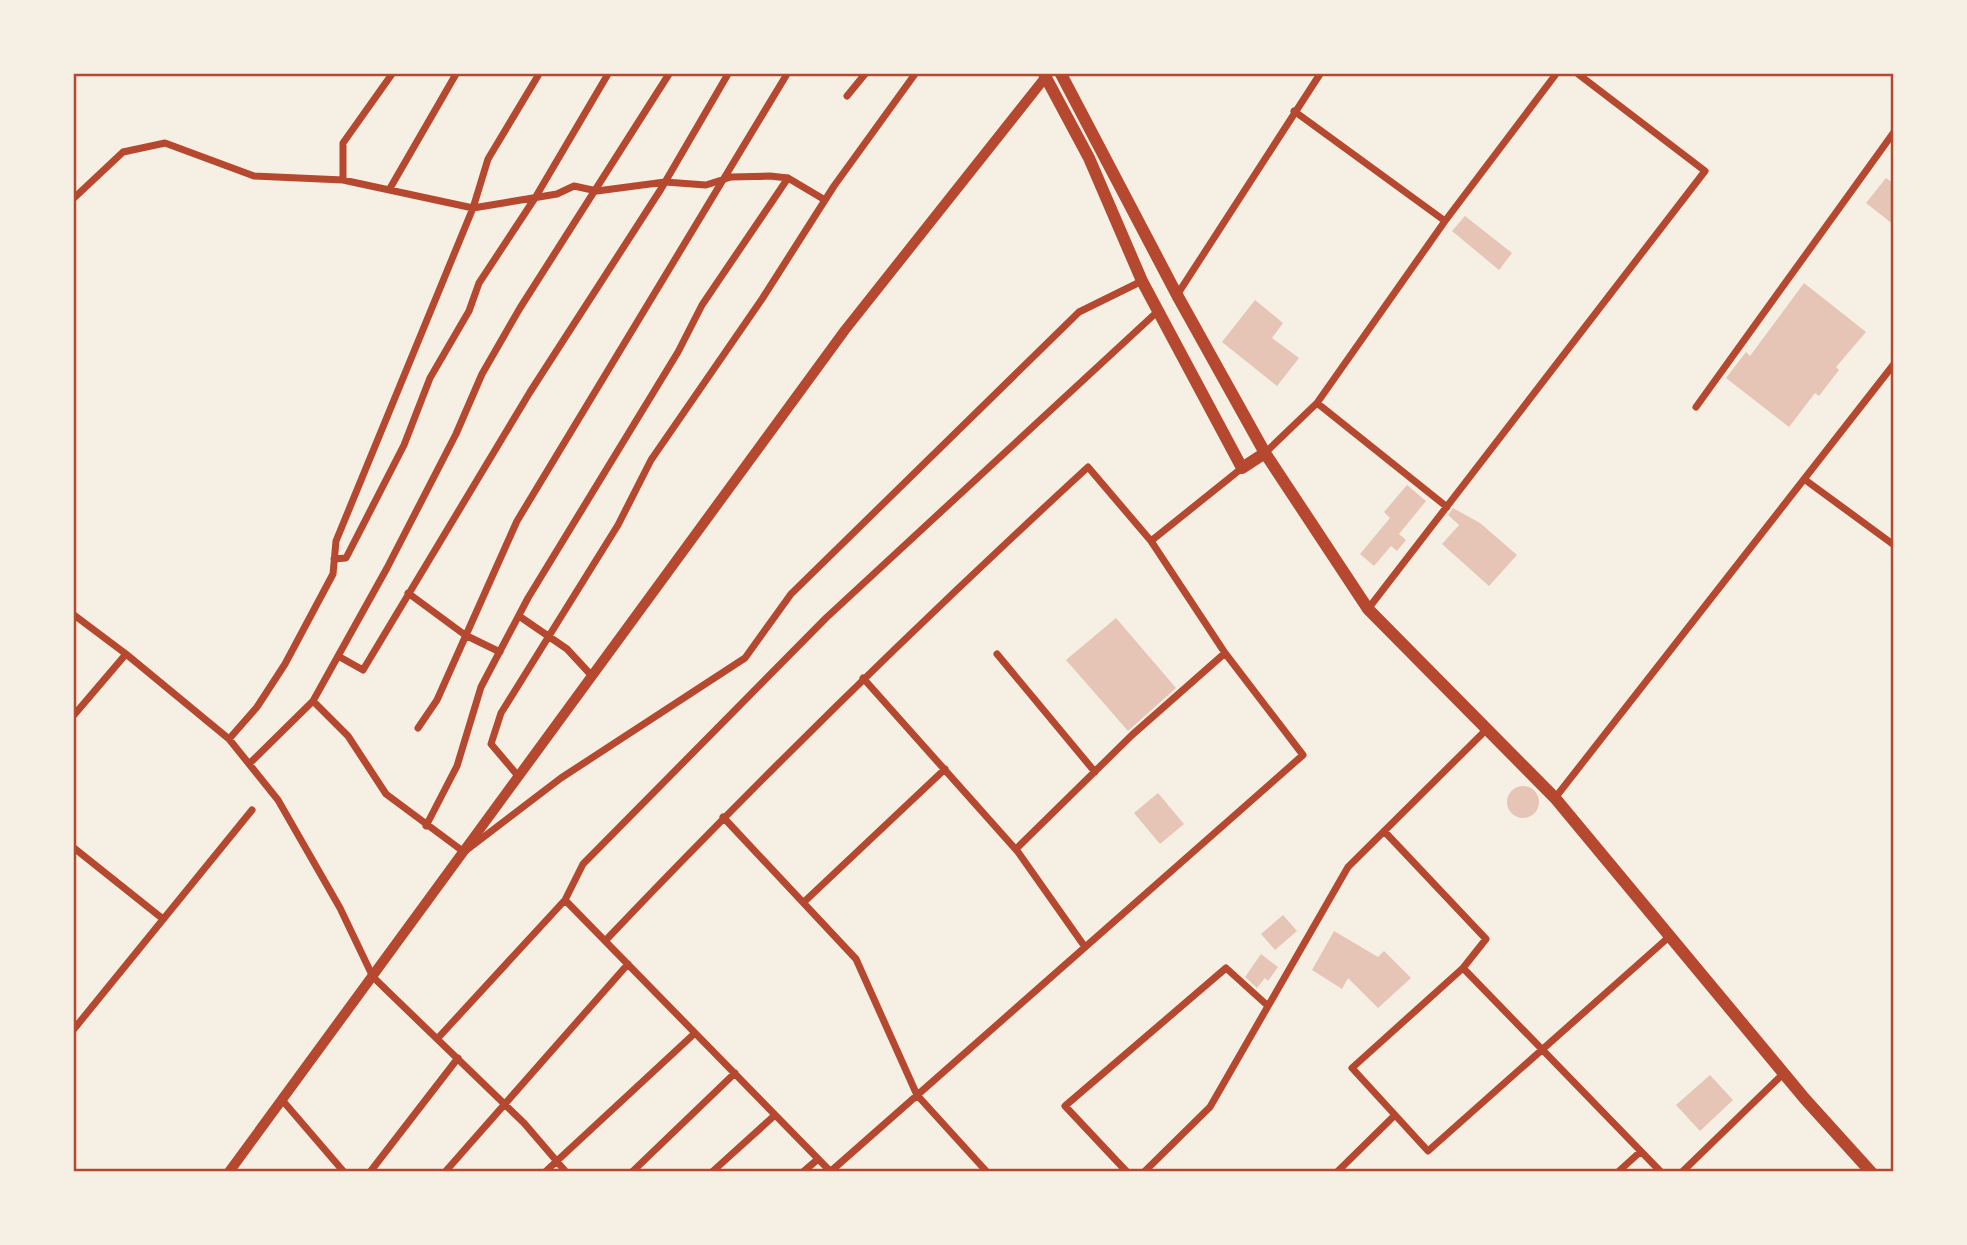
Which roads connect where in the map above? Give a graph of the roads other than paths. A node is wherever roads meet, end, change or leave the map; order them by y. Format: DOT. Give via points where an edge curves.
graph roads {
  1 [pos="392,74"];
  2 [pos="456,74"];
  3 [pos="539,74"];
  4 [pos="608,74"];
  5 [pos="669,74"];
  6 [pos="728,74"];
  7 [pos="787,74"];
  8 [pos="865,74"];
  9 [pos="915,74"];
  10 [pos="1046,74"];
  11 [pos="1061,74"];
  12 [pos="1320,74"];
  13 [pos="1556,74"];
  14 [pos="1578,74"];
  15 [pos="847,96"];
  16 [pos="1294,111"];
  17 [pos="1894,132"];
  18 [pos="788,178"];
  19 [pos="343,180"];
  20 [pos="722,180"];
  21 [pos="666,182"];
  22 [pos="388,190"];
  23 [pos="597,191"];
  24 [pos="74,198"];
  25 [pos="535,198"];
  26 [pos="825,200"];
  27 [pos="473,208"];
  28 [pos="1445,221"];
  29 [pos="1142,281"];
  30 [pos="1177,295"];
  31 [pos="1158,311"];
  32 [pos="1894,364"];
  33 [pos="1317,403"];
  34 [pos="1696,407"];
  35 [pos="1265,453"];
  36 [pos="1242,468"];
  37 [pos="1804,479"];
  38 [pos="1447,507"];
  39 [pos="1151,541"];
  40 [pos="1894,545"];
  41 [pos="334,559"];
  42 [pos="408,593"];
  43 [pos="1368,609"];
  44 [pos="74,615"];
  45 [pos="519,616"];
  46 [pos="465,635"];
  47 [pos="550,637"];
  48 [pos="500,652"];
  49 [pos="1225,653"];
  50 [pos="126,654"];
  51 [pos="996,654"];
  52 [pos="338,656"];
  53 [pos="592,677"];
  54 [pos="863,678"];
  55 [pos="313,701"];
  56 [pos="74,715"];
  57 [pos="418,727"];
  58 [pos="1487,729"];
  59 [pos="229,739"];
  60 [pos="249,764"];
  61 [pos="945,769"];
  62 [pos="1095,772"];
  63 [pos="519,776"];
  64 [pos="1555,798"];
  65 [pos="252,810"];
  66 [pos="723,817"];
  67 [pos="426,826"];
  68 [pos="1384,831"];
  69 [pos="74,848"];
  70 [pos="1016,849"];
  71 [pos="464,852"];
  72 [pos="565,900"];
  73 [pos="805,901"];
  74 [pos="163,919"];
  75 [pos="1670,936"];
  76 [pos="606,941"];
  77 [pos="1084,947"];
  78 [pos="628,964"];
  79 [pos="1463,968"];
  80 [pos="373,977"];
  81 [pos="1268,1006"];
  82 [pos="74,1029"];
  83 [pos="695,1033"];
  84 [pos="438,1038"];
  85 [pos="1541,1050"];
  86 [pos="458,1058"];
  87 [pos="734,1073"];
  88 [pos="1784,1073"];
  89 [pos="918,1095"];
  90 [pos="283,1101"];
  91 [pos="505,1104"];
  92 [pos="775,1115"];
  93 [pos="1395,1115"];
  94 [pos="1640,1152"];
  95 [pos="818,1159"];
  96 [pos="557,1161"];
  97 [pos="979,1168"];
  98 [pos="229,1171"];
  99 [pos="344,1171"];
  100 [pos="370,1171"];
  101 [pos="445,1171"];
  102 [pos="545,1171"];
  103 [pos="566,1171"];
  104 [pos="632,1171"];
  105 [pos="712,1171"];
  106 [pos="803,1171"];
  107 [pos="830,1171"];
  108 [pos="988,1171"];
  109 [pos="1127,1171"];
  110 [pos="1144,1171"];
  111 [pos="1336,1171"];
  112 [pos="1618,1171"];
  113 [pos="1661,1171"];
  114 [pos="1682,1171"];
  115 [pos="1871,1171"];
  1 -- 19 [label="street" via="343,143"];
  2 -- 22 [label="street"];
  3 -- 27 [label="street" via="488,159"];
  4 -- 25 [label="street"];
  5 -- 23 [label="street"];
  6 -- 21 [label="street"];
  7 -- 20 [label="street"];
  8 -- 15 [label="street"];
  9 -- 26 [label="street"];
  10 -- 29 [label="main road" via="1089,158"];
  10 -- 53 [label="street" via="845,330"];
  11 -- 30 [label="main road"];
  12 -- 16 [label="street"];
  13 -- 28 [label="street"];
  14 -- 38 [label="street" via="1705,171"];
  16 -- 28 [label="street"];
  16 -- 30 [label="street"];
  17 -- 34 [label="street"];
  18 -- 20 [label="street"];
  18 -- 26 [label="street"];
  18 -- 45 [label="street" via="702,305"];
  19 -- 22 [label="street"];
  19 -- 24 [label="street" via="254,176 165,144 123,152"];
  20 -- 21 [label="street" via="706,185"];
  20 -- 46 [label="street" via="523,510"];
  21 -- 23 [label="street"];
  21 -- 42 [label="street" via="565,336"];
  22 -- 27 [label="street"];
  23 -- 25 [label="street" via="573,186"];
  23 -- 52 [label="street" via="482,374 456,434"];
  25 -- 27 [label="street"];
  25 -- 41 [label="street" via="479,283 346,558"];
  26 -- 47 [label="street" via="651,460"];
  27 -- 41 [label="street" via="336,541"];
  28 -- 33 [label="street"];
  29 -- 31 [label="main road"];
  29 -- 71 [label="street" via="1079,312 791,594 745,658 561,778"];
  30 -- 35 [label="main road"];
  31 -- 36 [label="main road"];
  31 -- 72 [label="street" via="826,618 583,864"];
  32 -- 37 [label="street"];
  33 -- 35 [label="street"];
  33 -- 38 [label="street"];
  35 -- 36 [label="main road"];
  35 -- 43 [label="main road"];
  36 -- 39 [label="street"];
  37 -- 40 [label="street"];
  37 -- 64 [label="street"];
  38 -- 43 [label="street"];
  39 -- 49 [label="street"];
  39 -- 54 [label="street" via="1088,467"];
  41 -- 59 [label="street" via="333,574 285,664 257,708"];
  42 -- 46 [label="street"];
  42 -- 52 [label="street" via="363,670"];
  43 -- 58 [label="main road"];
  44 -- 50 [label="street"];
  45 -- 47 [label="street"];
  45 -- 48 [label="street"];
  46 -- 48 [label="street"];
  46 -- 57 [label="street" via="437,700"];
  47 -- 53 [label="street"];
  47 -- 63 [label="street" via="501,713 491,744"];
  48 -- 67 [label="street" via="481,687 457,766"];
  49 -- 62 [label="street"];
  49 -- 77 [label="street" via="1303,755"];
  50 -- 56 [label="street"];
  50 -- 59 [label="street"];
  51 -- 62 [label="street"];
  52 -- 55 [label="street"];
  53 -- 63 [label="street"];
  54 -- 61 [label="street"];
  54 -- 66 [label="street"];
  55 -- 60 [label="street"];
  55 -- 67 [label="street" via="348,736 386,794"];
  58 -- 64 [label="main road"];
  58 -- 68 [label="street"];
  59 -- 60 [label="street"];
  60 -- 80 [label="street" via="278,800 340,908"];
  61 -- 70 [label="street"];
  61 -- 73 [label="street"];
  62 -- 70 [label="street"];
  63 -- 71 [label="street"];
  64 -- 75 [label="main road"];
  65 -- 74 [label="street"];
  66 -- 73 [label="street"];
  66 -- 76 [label="street"];
  67 -- 71 [label="street"];
  68 -- 79 [label="street" via="1486,939"];
  68 -- 81 [label="street" via="1348,867"];
  69 -- 74 [label="street"];
  70 -- 77 [label="street"];
  71 -- 80 [label="street"];
  72 -- 76 [label="street"];
  72 -- 84 [label="street"];
  73 -- 89 [label="street" via="856,959"];
  74 -- 82 [label="street"];
  75 -- 85 [label="street"];
  75 -- 88 [label="main road"];
  76 -- 78 [label="street"];
  77 -- 89 [label="street"];
  78 -- 83 [label="street"];
  78 -- 91 [label="street"];
  79 -- 85 [label="street"];
  79 -- 93 [label="street" via="1352,1068"];
  80 -- 84 [label="street"];
  80 -- 90 [label="street"];
  81 -- 109 [label="street" via="1226,968 1065,1106"];
  81 -- 110 [label="street" via="1210,1107"];
  83 -- 87 [label="street"];
  83 -- 96 [label="street"];
  84 -- 86 [label="street"];
  85 -- 93 [label="street" via="1428,1151"];
  85 -- 94 [label="street"];
  86 -- 91 [label="street"];
  86 -- 100 [label="street"];
  87 -- 92 [label="street"];
  87 -- 104 [label="street"];
  88 -- 114 [label="street"];
  88 -- 115 [label="main road"];
  89 -- 97 [label="street"];
  89 -- 107 [label="street"];
  90 -- 98 [label="street"];
  90 -- 99 [label="street"];
  91 -- 96 [label="street"];
  91 -- 101 [label="street"];
  92 -- 95 [label="street"];
  92 -- 105 [label="street"];
  93 -- 111 [label="street"];
  94 -- 112 [label="street"];
  94 -- 113 [label="street"];
  95 -- 106 [label="street"];
  95 -- 107 [label="street"];
  96 -- 102 [label="street"];
  96 -- 103 [label="street"];
  97 -- 108 [label="street"];
}
